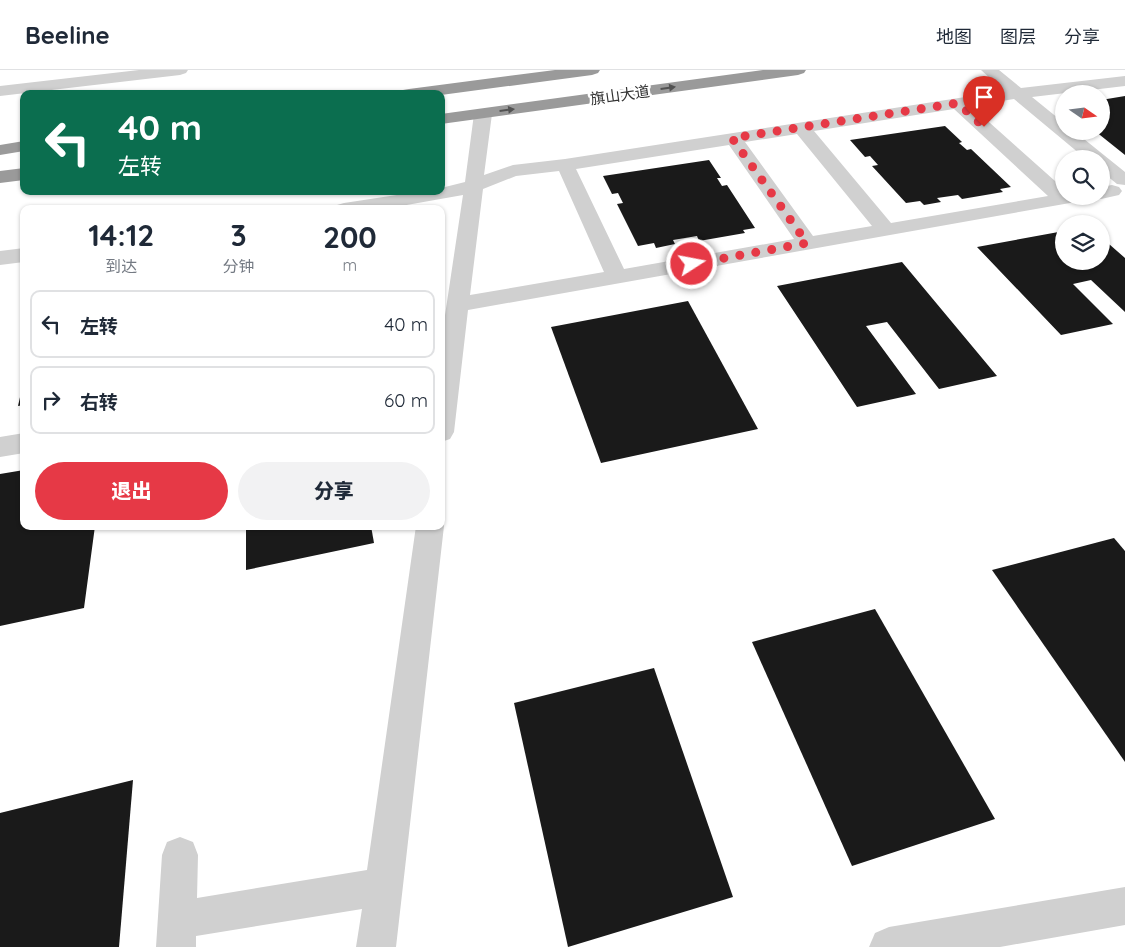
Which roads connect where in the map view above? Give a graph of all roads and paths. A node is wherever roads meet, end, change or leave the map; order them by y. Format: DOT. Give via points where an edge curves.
graph roads {
  1 [pos="180,70"];
  2 [pos="592,70"];
  3 [pos="798,70"];
  4 [pos="989,70"];
  5 [pos="1125,81"];
  6 [pos="440,90"];
  7 [pos="0,92"];
  8 [pos="1016,94"];
  9 [pos="958,103"];
  10 [pos="484,114"];
  11 [pos="445,119"];
  12 [pos="802,128"];
  13 [pos="732,138"];
  14 [pos="20,147"];
  15 [pos="0,150"];
  16 [pos="1086,150"];
  17 [pos="565,165"];
  18 [pos="20,174"];
  19 [pos="1110,176"];
  20 [pos="0,177"];
  21 [pos="1055,185"];
  22 [pos="474,186"];
  23 [pos="1118,189"];
  24 [pos="445,194"];
  25 [pos="441,195"];
  26 [pos="1055,201"];
  27 [pos="373,205"];
  28 [pos="885,229"];
  29 [pos="807,243"];
  30 [pos="20,256"];
  31 [pos="0,258"];
  32 [pos="617,277"];
  33 [pos="457,305"];
  34 [pos="445,362"];
  35 [pos="20,444"];
  36 [pos="0,447"];
  37 [pos="430,530"];
  38 [pos="180,855"];
  39 [pos="385,886"];
  40 [pos="1125,906"];
  41 [pos="176,934"];
  42 [pos="376,947"];
  43 [pos="889,947"];
  1 -- 7 [label="street"];
  2 -- 6 [label="highway, 旗山大道"];
  10 -- 3 [label="highway, 旗山大道, one-way"];
  4 -- 8 [label="street"];
  5 -- 8 [label="street"];
  8 -- 9 [label="street"];
  8 -- 16 [label="street"];
  9 -- 12 [label="street"];
  9 -- 21 [label="street"];
  10 -- 11 [label="highway, 旗山大道"];
  10 -- 22 [label="street"];
  12 -- 13 [label="street"];
  12 -- 28 [label="street"];
  13 -- 17 [label="street"];
  13 -- 29 [label="street"];
  14 -- 15 [label="highway"];
  17 -- 22 [label="street" via="513,171"];
  17 -- 32 [label="street"];
  18 -- 20 [label="highway"];
  19 -- 23 [label="street"];
  22 -- 24 [label="street"];
  22 -- 33 [label="street"];
  25 -- 27 [label="street"];
  26 -- 28 [label="street"];
  28 -- 29 [label="street"];
  29 -- 32 [label="street"];
  30 -- 31 [label="street"];
  32 -- 33 [label="street"];
  33 -- 34 [label="street"];
  35 -- 36 [label="street"];
  37 -- 39 [label="street"];
  38 -- 41 [label="street"];
  39 -- 41 [label="street"];
  39 -- 42 [label="street"];
  40 -- 43 [label="street"];
}
